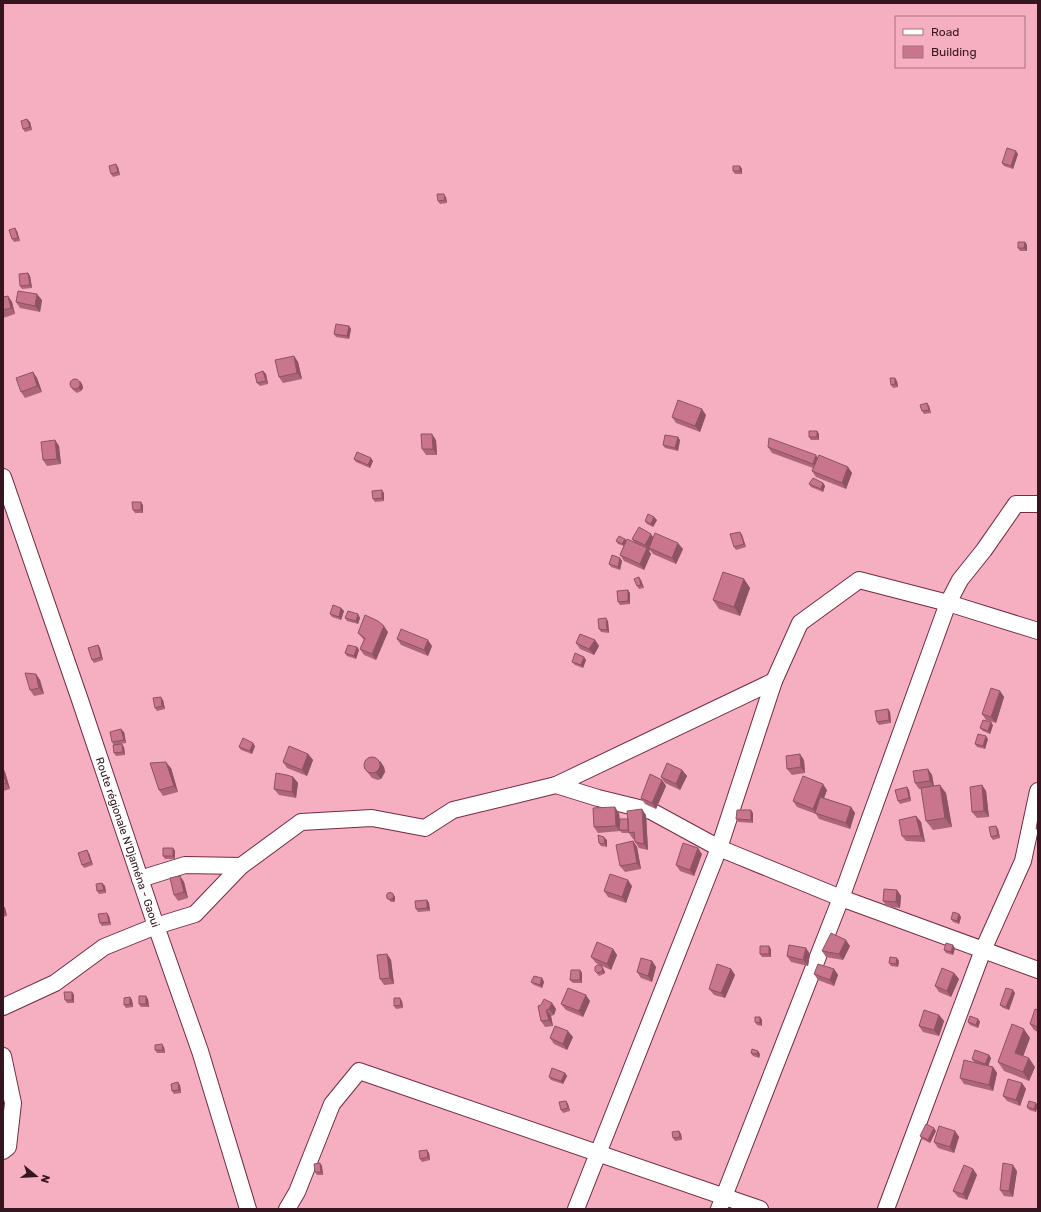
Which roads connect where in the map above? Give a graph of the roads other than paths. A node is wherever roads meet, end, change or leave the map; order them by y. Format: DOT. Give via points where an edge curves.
graph roads {
  1 [pos="3,477"];
  2 [pos="6,495"];
  3 [pos="1038,504"];
  4 [pos="948,603"];
  5 [pos="1038,631"];
  6 [pos="774,681"];
  7 [pos="556,785"];
  8 [pos="1038,792"];
  9 [pos="718,848"];
  10 [pos="241,866"];
  11 [pos="140,879"];
  12 [pos="841,898"];
  13 [pos="156,926"];
  14 [pos="983,950"];
  15 [pos="1038,970"];
  16 [pos="3,1007"];
  17 [pos="3,1056"];
  18 [pos="3,1151"];
  19 [pos="597,1153"];
  20 [pos="721,1203"];
  21 [pos="248,1209"];
  22 [pos="287,1209"];
  23 [pos="576,1209"];
  24 [pos="760,1209"];
  25 [pos="886,1209"];
  1 -- 2 [label="street, Route régionale N'Djaména - Gaoui"];
  2 -- 11 [label="street, Route régionale N'Djaména - Gaoui" via="80,700"];
  3 -- 4 [label="street" via="1016,504 960,580"];
  4 -- 5 [label="street"];
  4 -- 6 [label="street" via="859,580 800,623"];
  4 -- 12 [label="street"];
  6 -- 7 [label="street"];
  6 -- 9 [label="street"];
  7 -- 9 [label="street" via="651,811"];
  7 -- 10 [label="street" via="453,810 425,828 372,818 301,822"];
  8 -- 14 [label="street" via="1023,861"];
  9 -- 12 [label="street"];
  9 -- 19 [label="street"];
  10 -- 11 [label="street" via="185,865"];
  10 -- 13 [label="street" via="195,914"];
  11 -- 13 [label="street, Route régionale N'Djaména - Gaoui"];
  12 -- 14 [label="street"];
  12 -- 20 [label="street"];
  13 -- 16 [label="street" via="104,947 55,983"];
  13 -- 21 [label="street, Route régionale N'Djaména - Gaoui" via="200,1051"];
  14 -- 15 [label="street"];
  14 -- 25 [label="street"];
  17 -- 18 [label="street" via="13,1103 8,1147"];
  19 -- 20 [label="street"];
  19 -- 22 [label="street" via="359,1070 332,1104 297,1192"];
  19 -- 23 [label="street"];
  20 -- 24 [label="street"];
}
